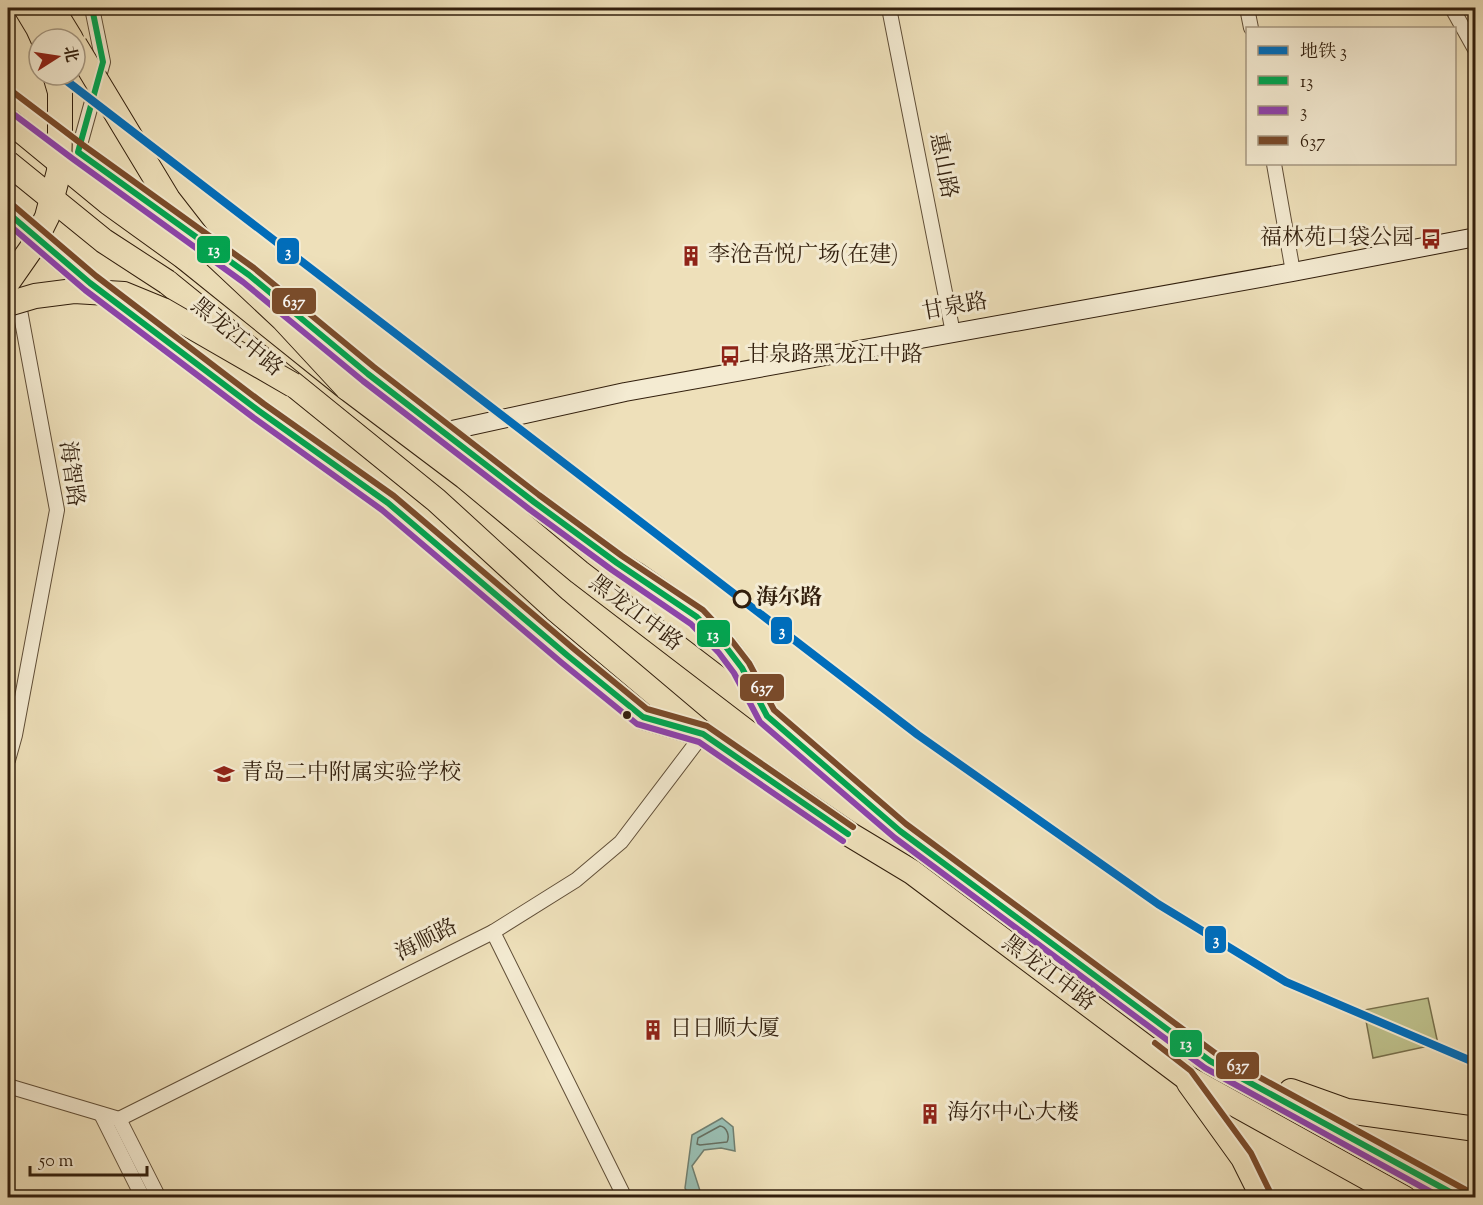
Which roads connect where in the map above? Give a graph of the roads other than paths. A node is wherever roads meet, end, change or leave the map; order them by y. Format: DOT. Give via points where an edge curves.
graph roads {
  1 [pos="26,8"];
  2 [pos="52,8"];
  3 [pos="92,8"];
  4 [pos="889,8"];
  5 [pos="1247,8"];
  6 [pos="1452,8"];
  7 [pos="37,27"];
  8 [pos="64,27"];
  9 [pos="1251,27"];
  10 [pos="1476,51"];
  11 [pos="87,65"];
  12 [pos="59,87"];
  13 [pos="8,99"];
  14 [pos="8,120"];
  15 [pos="78,152"];
  16 [pos="8,163"];
  17 [pos="1274,165"];
  18 [pos="8,213"];
  19 [pos="26,229"];
  20 [pos="1476,237"];
  21 [pos="1293,272"];
  22 [pos="8,282"];
  23 [pos="8,297"];
  24 [pos="13,305"];
  25 [pos="953,333"];
  26 [pos="293,385"];
  27 [pos="347,388"];
  28 [pos="443,432"];
  29 [pos="767,716"];
  30 [pos="703,734"];
  31 [pos="8,760"];
  32 [pos="493,932"];
  33 [pos="1210,1061"];
  34 [pos="1184,1076"];
  35 [pos="8,1086"];
  36 [pos="101,1114"];
  37 [pos="119,1119"];
  38 [pos="1476,1129"];
  39 [pos="143,1197"];
  40 [pos="159,1197"];
  41 [pos="626,1197"];
  42 [pos="1263,1197"];
  43 [pos="1404,1197"];
  44 [pos="1462,1197"];
  1 -- 7 [label="highway"];
  2 -- 8 [label="highway"];
  3 -- 15 [label="street" via="103,62"];
  4 -- 25 [label="street, 惠山路"];
  5 -- 9 [label="street"];
  6 -- 10 [label="street"];
  11 -- 27 [label="highway, bridge" via="168,199 203,244 283,319"];
  12 -- 22 [label="highway, bridge" via="59,171 46,217 31,249"];
  13 -- 15 [label="highway"];
  14 -- 27 [label="highway, 黑龙江中路, bridge"];
  15 -- 19 [label="street"];
  15 -- 28 [label="highway" via="249,275"];
  16 -- 26 [label="highway, 黑龙江中路, bridge" via="104,241 167,282"];
  17 -- 21 [label="street"];
  18 -- 19 [label="highway, 黑龙江中路"];
  19 -- 24 [label="street, 海智路"];
  19 -- 30 [label="highway, 黑龙江中路" via="90,283 259,411 388,503 643,717"];
  20 -- 21 [label="street, 甘泉路"];
  21 -- 25 [label="street, 甘泉路"];
  23 -- 24 [label="street"];
  24 -- 26 [label="highway, bridge" via="35,296 74,291 124,294 164,310"];
  24 -- 31 [label="street, 海智路" via="57,510"];
  25 -- 28 [label="street, 甘泉路" via="625,392"];
  26 -- 30 [label="highway, 黑龙江中路" via="436,500 555,609"];
  27 -- 29 [label="highway, 黑龙江中路"];
  28 -- 29 [label="highway" via="617,563 697,617 742,669"];
  29 -- 33 [label="highway, 黑龙江中路" via="900,831"];
  30 -- 32 [label="street, 海顺路" via="621,842 576,880"];
  30 -- 34 [label="highway, 黑龙江中路" via="849,834 912,872"];
  32 -- 37 [label="street, 海顺路"];
  32 -- 41 [label="street"];
  33 -- 38 [label="highway" via="1347,1111"];
  33 -- 44 [label="highway, 黑龙江中路"];
  34 -- 42 [label="highway" via="1243,1158"];
  34 -- 43 [label="highway, 黑龙江中路"];
  35 -- 36 [label="street"];
  36 -- 37 [label="street"];
  36 -- 39 [label="street"];
  37 -- 40 [label="street"];
}
